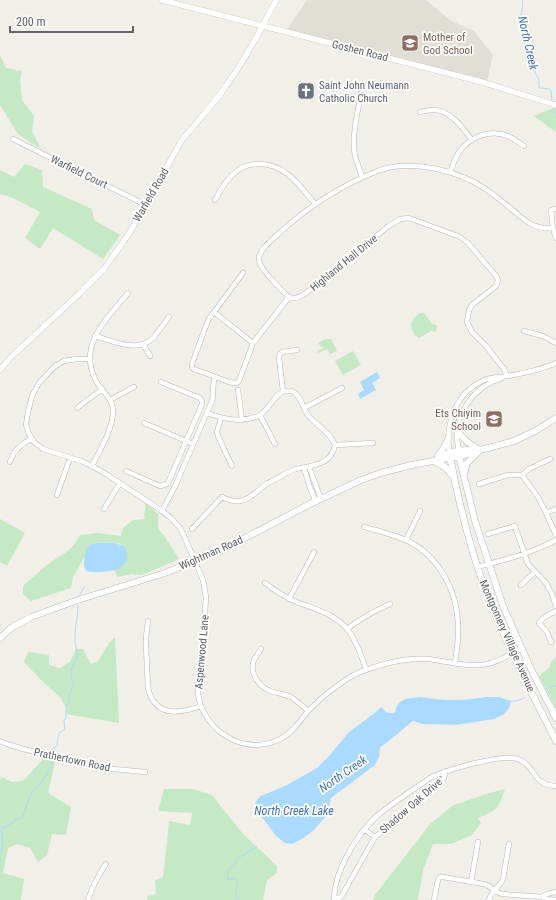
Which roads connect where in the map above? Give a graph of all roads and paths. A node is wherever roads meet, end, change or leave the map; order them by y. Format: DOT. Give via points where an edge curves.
graph roads {
  1 [pos="162,0"];
  2 [pos="276,0"];
  3 [pos="263,26"];
  4 [pos="361,93"];
  5 [pos="556,106"];
  6 [pos="420,112"];
  7 [pos="12,139"];
  8 [pos="472,140"];
  9 [pos="524,146"];
  10 [pos="450,172"];
  11 [pos="362,177"];
  12 [pos="215,200"];
  13 [pos="315,204"];
  14 [pos="146,205"];
  15 [pos="554,210"];
  16 [pos="553,228"];
  17 [pos="556,238"];
  18 [pos="243,273"];
  19 [pos="128,293"];
  20 [pos="289,297"];
  21 [pos="214,312"];
  22 [pos="169,317"];
  23 [pos="524,331"];
  24 [pos="95,336"];
  25 [pos="254,343"];
  26 [pos="556,343"];
  27 [pos="143,344"];
  28 [pos="297,350"];
  29 [pos="150,356"];
  30 [pos="90,359"];
  31 [pos="556,363"];
  32 [pos="0,370"];
  33 [pos="215,376"];
  34 [pos="507,376"];
  35 [pos="161,382"];
  36 [pos="134,387"];
  37 [pos="342,388"];
  38 [pos="102,389"];
  39 [pos="238,390"];
  40 [pos="283,391"];
  41 [pos="110,400"];
  42 [pos="77,408"];
  43 [pos="304,408"];
  44 [pos="207,413"];
  45 [pos="260,415"];
  46 [pos="221,418"];
  47 [pos="556,418"];
  48 [pos="242,420"];
  49 [pos="144,423"];
  50 [pos="457,430"];
  51 [pos="31,438"];
  52 [pos="448,439"];
  53 [pos="186,441"];
  54 [pos="372,443"];
  55 [pos="193,444"];
  56 [pos="275,444"];
  57 [pos="335,445"];
  58 [pos="477,451"];
  59 [pos="459,454"];
  60 [pos="450,455"];
  61 [pos="70,458"];
  62 [pos="435,459"];
  63 [pos="550,460"];
  64 [pos="10,462"];
  65 [pos="92,466"];
  66 [pos="232,466"];
  67 [pos="307,468"];
  68 [pos="126,471"];
  69 [pos="464,475"];
  70 [pos="522,475"];
  71 [pos="454,476"];
  72 [pos="120,483"];
  73 [pos="479,484"];
  74 [pos="57,495"];
  75 [pos="318,500"];
  76 [pos="104,509"];
  77 [pos="556,509"];
  78 [pos="162,511"];
  79 [pos="420,511"];
  80 [pos="546,513"];
  81 [pos="364,527"];
  82 [pos="192,530"];
  83 [pos="488,534"];
  84 [pos="556,535"];
  85 [pos="406,540"];
  86 [pos="556,540"];
  87 [pos="314,552"];
  88 [pos="523,553"];
  89 [pos="195,560"];
  90 [pos="489,564"];
  91 [pos="477,567"];
  92 [pos="535,572"];
  93 [pos="264,583"];
  94 [pos="521,585"];
  95 [pos="289,599"];
  96 [pos="390,604"];
  97 [pos="556,606"];
  98 [pos="556,611"];
  99 [pos="148,621"];
  100 [pos="347,629"];
  101 [pos="0,638"];
  102 [pos="551,642"];
  103 [pos="521,648"];
  104 [pos="261,649"];
  105 [pos="513,653"];
  106 [pos="455,663"];
  107 [pos="366,669"];
  108 [pos="201,706"];
  109 [pos="308,711"];
  110 [pos="556,718"];
  111 [pos="0,741"];
  112 [pos="556,741"];
  113 [pos="446,771"];
  114 [pos="145,772"];
  115 [pos="556,786"];
  116 [pos="365,830"];
  117 [pos="376,837"];
  118 [pos="478,842"];
  119 [pos="509,844"];
  120 [pos="106,864"];
  121 [pos="471,882"];
  122 [pos="495,891"];
  123 [pos="554,892"];
  124 [pos="542,897"];
  125 [pos="520,898"];
  126 [pos="334,899"];
  127 [pos="88,900"];
  128 [pos="434,900"];
  129 [pos="489,900"];
  130 [pos="550,900"];
  131 [pos="556,900"];
  1 -- 3 [label="street, Goshen Road"];
  2 -- 3 [label="street, Warfield Road"];
  3 -- 5 [label="street, Goshen Road" via="482,82"];
  3 -- 14 [label="street, Warfield Road" via="220,94 182,140"];
  4 -- 11 [label="street" via="354,143"];
  6 -- 8 [label="street" via="432,109 443,112 457,121"];
  7 -- 14 [label="street, Warfield Court"];
  8 -- 9 [label="street" via="492,133 511,138"];
  8 -- 10 [label="street" via="460,151"];
  10 -- 11 [label="street" via="417,166 392,167"];
  10 -- 16 [label="street" via="487,190 525,221 541,228"];
  11 -- 13 [label="street"];
  12 -- 13 [label="street" via="226,182 239,169 262,164 284,171"];
  13 -- 20 [label="street" via="262,250 259,257 260,264"];
  14 -- 32 [label="street, Warfield Road" via="104,269"];
  15 -- 16 [label="street"];
  16 -- 17 [label="street"];
  18 -- 21 [label="street"];
  19 -- 24 [label="street"];
  20 -- 25 [label="street"];
  20 -- 34 [label="street, Highland Hall Drive" via="295,298 304,294 390,225 400,219 409,218 463,239 497,278 496,286 472,305 467,322"];
  21 -- 25 [label="street"];
  21 -- 33 [label="street" via="206,324 192,367"];
  22 -- 27 [label="street" via="154,338"];
  23 -- 26 [label="street"];
  24 -- 27 [label="street" via="129,345"];
  24 -- 30 [label="street"];
  25 -- 33 [label="street" via="237,383"];
  27 -- 29 [label="street"];
  28 -- 40 [label="street" via="280,354"];
  30 -- 38 [label="street" via="92,372"];
  30 -- 51 [label="street" via="76,358 64,361 55,366 39,383 32,396 26,422"];
  31 -- 34 [label="street" via="538,370"];
  33 -- 44 [label="street" via="212,385 213,398"];
  34 -- 50 [label="street" via="477,392 461,414"];
  34 -- 52 [label="street" via="487,379 464,395 452,413"];
  35 -- 53 [label="street" via="202,401"];
  36 -- 41 [label="street"];
  37 -- 43 [label="street"];
  38 -- 41 [label="street"];
  38 -- 42 [label="street"];
  39 -- 48 [label="street"];
  40 -- 43 [label="street" via="292,391 296,394"];
  40 -- 45 [label="street"];
  41 -- 65 [label="street" via="113,409 111,425"];
  43 -- 57 [label="street" via="307,414 330,435"];
  44 -- 46 [label="street"];
  44 -- 55 [label="street"];
  45 -- 48 [label="street"];
  45 -- 56 [label="street"];
  46 -- 48 [label="street"];
  46 -- 66 [label="street" via="217,432"];
  47 -- 58 [label="main road, Wightman Road" via="514,441"];
  49 -- 53 [label="street"];
  50 -- 58 [label="main road"];
  50 -- 59 [label="street"];
  51 -- 61 [label="street, Aspenwood Lane" via="38,446"];
  51 -- 64 [label="street" via="18,448"];
  52 -- 60 [label="street"];
  52 -- 62 [label="main road"];
  53 -- 55 [label="street"];
  53 -- 68 [label="street" via="168,483 164,485 160,486"];
  54 -- 57 [label="street"];
  55 -- 78 [label="street"];
  57 -- 67 [label="street" via="329,458"];
  58 -- 59 [label="main road, Wightman Road"];
  58 -- 69 [label="main road" via="467,463"];
  59 -- 60 [label="main road, Wightman Road"];
  59 -- 69 [label="main road, Montgomery Village Avenue"];
  60 -- 62 [label="main road, Wightman Road"];
  60 -- 71 [label="main road, Montgomery Village Avenue"];
  61 -- 65 [label="street, Aspenwood Lane"];
  61 -- 74 [label="street"];
  62 -- 71 [label="main road"];
  62 -- 75 [label="main road, Wightman Road" via="427,459 361,480"];
  63 -- 70 [label="street" via="529,468"];
  65 -- 72 [label="street, Aspenwood Lane"];
  67 -- 75 [label="street"];
  67 -- 82 [label="street" via="292,471 261,487 244,500 233,501 222,497"];
  69 -- 90 [label="main road, Montgomery Village Avenue"];
  70 -- 73 [label="street" via="508,475"];
  70 -- 80 [label="street"];
  71 -- 91 [label="main road, Montgomery Village Avenue"];
  72 -- 76 [label="street"];
  72 -- 78 [label="street, Aspenwood Lane"];
  75 -- 89 [label="main road, Wightman Road" via="222,550"];
  77 -- 80 [label="street"];
  78 -- 89 [label="street, Aspenwood Lane" via="180,528"];
  79 -- 85 [label="street"];
  80 -- 84 [label="street"];
  81 -- 85 [label="street"];
  83 -- 88 [label="street" via="515,526"];
  85 -- 106 [label="street" via="433,560 446,578 456,602 458,632"];
  86 -- 88 [label="street"];
  87 -- 95 [label="street"];
  88 -- 90 [label="street"];
  88 -- 92 [label="street"];
  89 -- 101 [label="main road, Wightman Road" via="165,573 31,617 11,628"];
  89 -- 108 [label="street, Aspenwood Lane" via="206,597 198,694"];
  90 -- 91 [label="street"];
  90 -- 103 [label="main road, Montgomery Village Avenue"];
  91 -- 105 [label="main road, Montgomery Village Avenue"];
  92 -- 94 [label="street"];
  92 -- 97 [label="street" via="549,587"];
  93 -- 95 [label="street"];
  95 -- 100 [label="street" via="331,615"];
  96 -- 100 [label="street" via="372,612"];
  98 -- 102 [label="street" via="539,623"];
  99 -- 108 [label="street" via="148,690 152,698 161,708 172,712"];
  100 -- 107 [label="street"];
  103 -- 105 [label="street, Aspenwood Lane"];
  103 -- 110 [label="main road, Montgomery Village Avenue"];
  104 -- 109 [label="street" via="254,659 253,670 262,687 292,698"];
  105 -- 106 [label="street, Aspenwood Lane" via="497,662 484,665"];
  105 -- 112 [label="main road, Montgomery Village Avenue"];
  106 -- 107 [label="street, Aspenwood Lane" via="409,659"];
  107 -- 109 [label="street, Aspenwood Lane" via="347,678"];
  108 -- 109 [label="street, Aspenwood Lane" via="211,724 221,733 229,739 251,745 273,743 283,738 297,726"];
  111 -- 114 [label="street, Prathertown Road" via="103,768"];
  113 -- 115 [label="street, Shadow Oak Drive" via="499,758 514,758 521,760 541,782"];
  113 -- 116 [label="street, Shadow Oak Drive" via="430,778 386,810"];
  113 -- 117 [label="street, Shadow Oak Drive" via="444,778"];
  116 -- 117 [label="street"];
  116 -- 126 [label="street, Shadow Oak Drive" via="342,867 334,890"];
  117 -- 126 [label="street, Shadow Oak Drive" via="341,897"];
  118 -- 121 [label="street"];
  119 -- 122 [label="street" via="503,879"];
  120 -- 127 [label="street"];
  121 -- 122 [label="street" via="490,886"];
  121 -- 128 [label="street" via="440,877"];
  122 -- 125 [label="street"];
  122 -- 129 [label="street"];
  123 -- 124 [label="street"];
  123 -- 130 [label="street"];
  124 -- 125 [label="street"];
  124 -- 130 [label="street"];
  130 -- 131 [label="street"];
}
